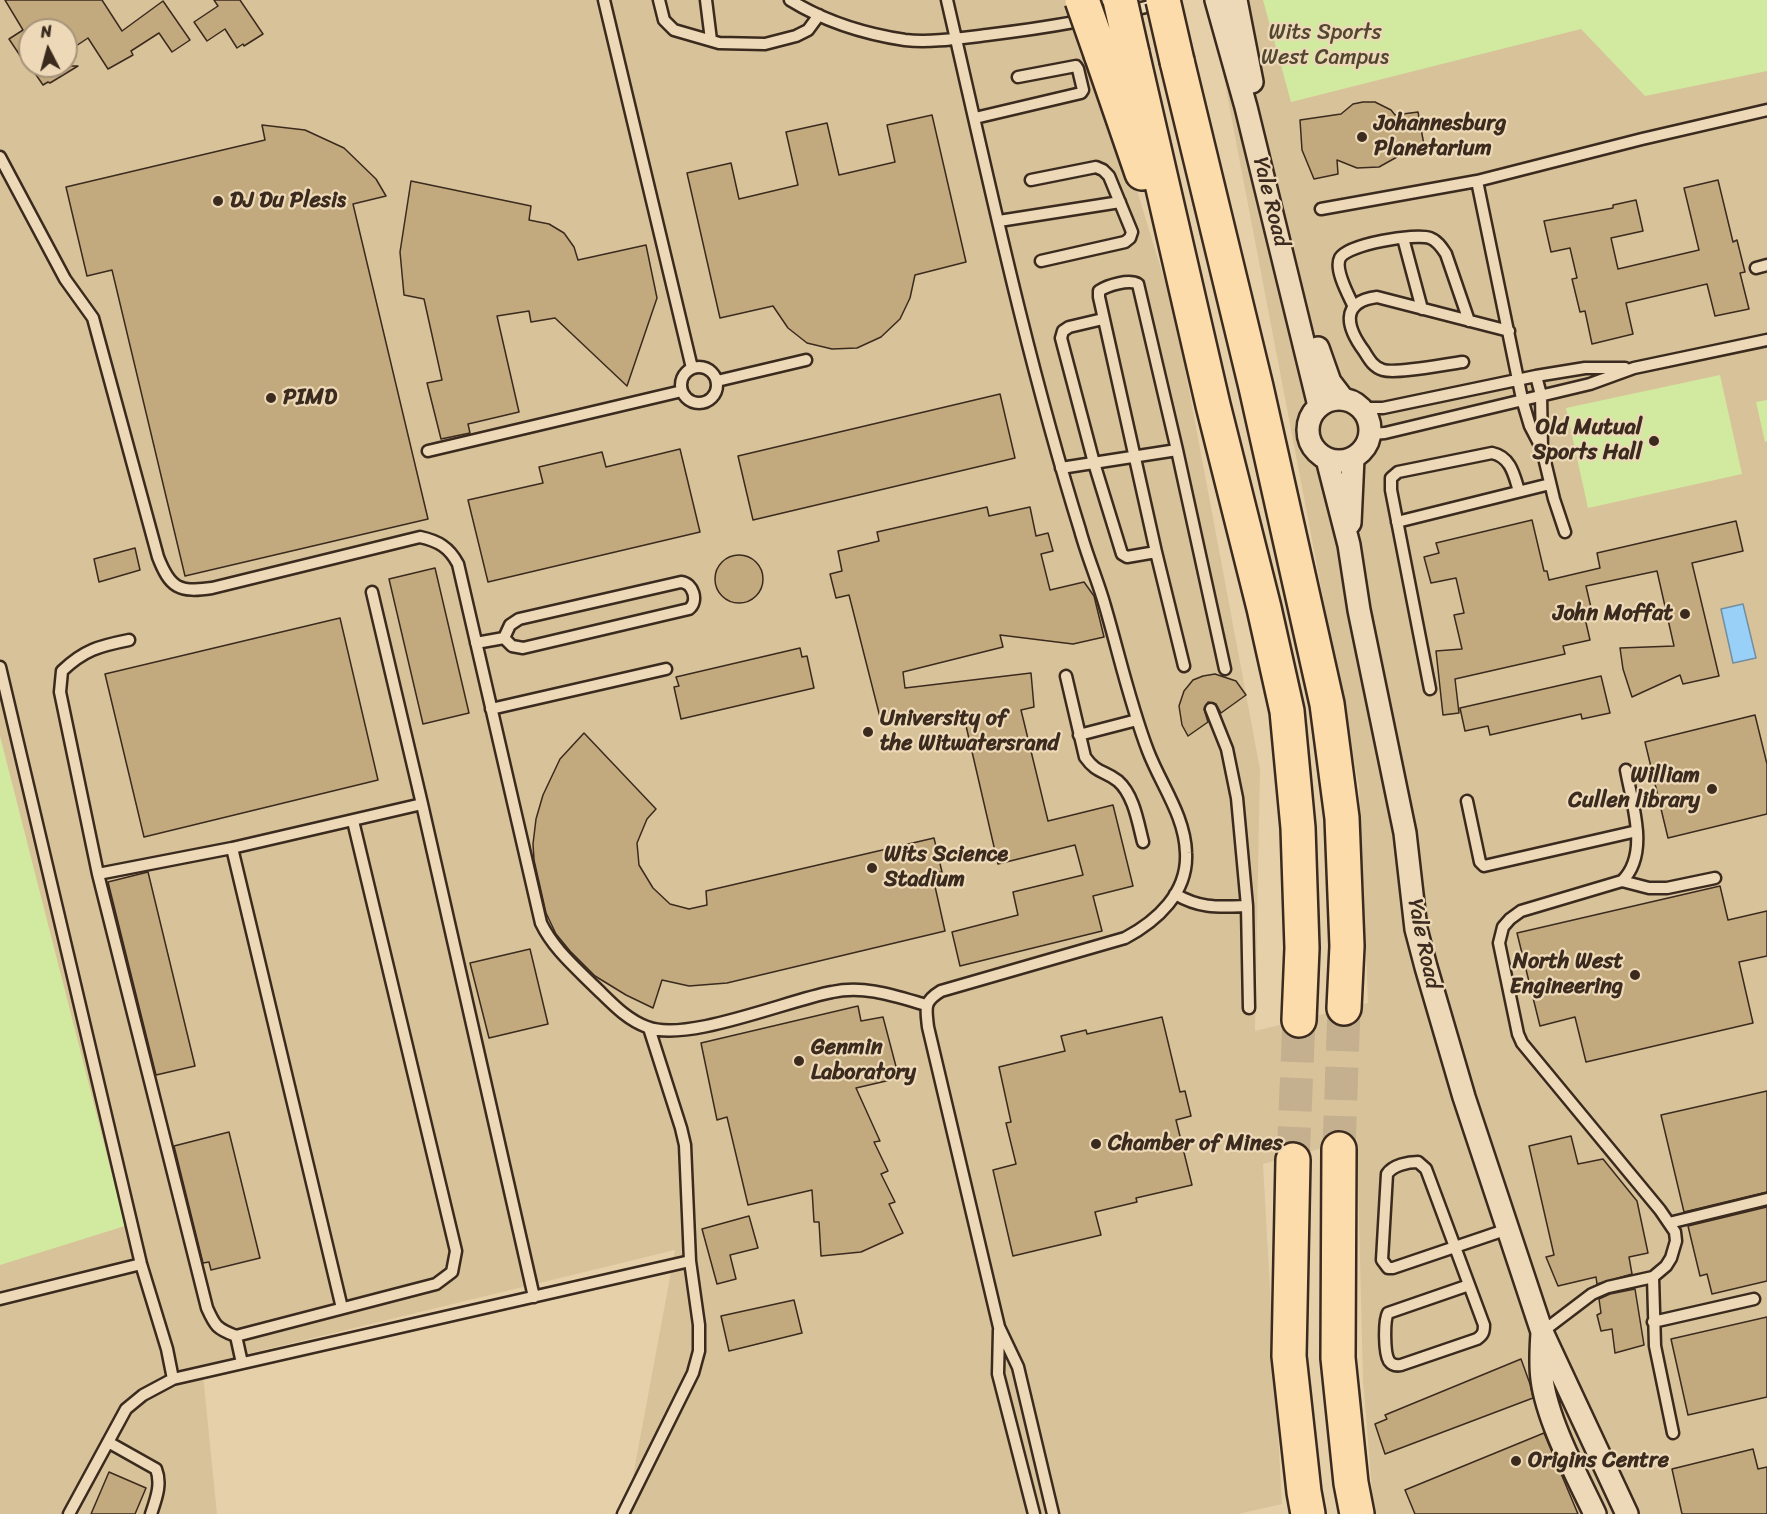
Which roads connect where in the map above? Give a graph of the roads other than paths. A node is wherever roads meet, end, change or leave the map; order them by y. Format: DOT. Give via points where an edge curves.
graph roads {
  1 [pos="604,0"];
  2 [pos="659,0"];
  3 [pos="706,0"];
  4 [pos="790,0"];
  5 [pos="947,0"];
  6 [pos="1082,0"];
  7 [pos="1120,0"];
  8 [pos="1163,0"];
  9 [pos="1173,0"];
  10 [pos="1215,0"];
  11 [pos="1236,0"];
  12 [pos="819,15"];
  13 [pos="956,39"];
  14 [pos="711,40"];
  15 [pos="1116,54"];
  16 [pos="1017,77"];
  17 [pos="1767,110"];
  18 [pos="975,118"];
  19 [pos="0,157"];
  20 [pos="1265,161"];
  21 [pos="1031,180"];
  22 [pos="1477,181"];
  23 [pos="1120,202"];
  24 [pos="1321,209"];
  25 [pos="999,221"];
  26 [pos="1403,238"];
  27 [pos="1041,261"];
  28 [pos="1354,307"];
  29 [pos="1422,309"];
  30 [pos="1103,319"];
  31 [pos="1469,321"];
  32 [pos="1509,331"];
  33 [pos="1767,340"];
  34 [pos="806,360"];
  35 [pos="1463,362"];
  36 [pos="692,368"];
  37 [pos="1635,368"];
  38 [pos="1536,376"];
  39 [pos="1517,379"];
  40 [pos="717,381"];
  41 [pos="682,391"];
  42 [pos="1541,395"];
  43 [pos="1522,399"];
  44 [pos="1352,404"];
  45 [pos="1319,406"];
  46 [pos="1370,434"];
  47 [pos="1542,449"];
  48 [pos="1177,450"];
  49 [pos="428,451"];
  50 [pos="1135,457"];
  51 [pos="1353,458"];
  52 [pos="1327,459"];
  53 [pos="1094,463"];
  54 [pos="1061,468"];
  55 [pos="1550,484"];
  56 [pos="1519,491"];
  57 [pos="1397,522"];
  58 [pos="1565,532"];
  59 [pos="1349,545"];
  60 [pos="1156,552"];
  61 [pos="372,592"];
  62 [pos="504,638"];
  63 [pos="129,640"];
  64 [pos="476,643"];
  65 [pos="1184,666"];
  66 [pos="0,667"];
  67 [pos="666,669"];
  68 [pos="1225,669"];
  69 [pos="1066,676"];
  70 [pos="1430,689"];
  71 [pos="491,709"];
  72 [pos="1211,709"];
  73 [pos="1137,720"];
  74 [pos="1079,735"];
  75 [pos="1626,770"];
  76 [pos="1467,801"];
  77 [pos="422,804"];
  78 [pos="353,821"];
  79 [pos="1637,831"];
  80 [pos="1143,842"];
  81 [pos="232,848"];
  82 [pos="98,874"];
  83 [pos="1715,878"];
  84 [pos="1622,881"];
  85 [pos="1175,894"];
  86 [pos="1247,906"];
  87 [pos="926,1005"];
  88 [pos="1249,1008"];
  89 [pos="1344,1008"];
  90 [pos="1299,1020"];
  91 [pos="649,1028"];
  92 [pos="1339,1149"];
  93 [pos="1293,1160"];
  94 [pos="1767,1199"];
  95 [pos="1670,1223"];
  96 [pos="1508,1229"];
  97 [pos="1455,1247"];
  98 [pos="690,1261"];
  99 [pos="141,1264"];
  100 [pos="1653,1277"];
  101 [pos="1469,1285"];
  102 [pos="534,1297"];
  103 [pos="0,1299"];
  104 [pos="1754,1299"];
  105 [pos="342,1308"];
  106 [pos="1653,1322"];
  107 [pos="999,1327"];
  108 [pos="1542,1332"];
  109 [pos="236,1336"];
  110 [pos="242,1363"];
  111 [pos="173,1379"];
  112 [pos="1673,1433"];
  113 [pos="108,1442"];
  114 [pos="69,1514"];
  115 [pos="151,1514"];
  116 [pos="623,1514"];
  117 [pos="1034,1514"];
  118 [pos="1053,1514"];
  119 [pos="1308,1514"];
  120 [pos="1357,1514"];
  121 [pos="1595,1514"];
  122 [pos="1627,1514"];
  1 -- 36 [label="lane"];
  2 -- 14 [label="lane" via="664,20 674,30"];
  3 -- 14 [label="lane"];
  4 -- 12 [label="lane"];
  5 -- 13 [label="lane"];
  6 -- 15 [label="highway, bridge"];
  7 -- 15 [label="highway, bridge"];
  8 -- 89 [label="highway, bridge" via="1327,704 1342,818 1347,946"];
  9 -- 13 [label="lane" via="1052,27"];
  10 -- 20 [label="street, Yale Road"];
  11 -- 20 [label="street, Yale Road"];
  12 -- 13 [label="lane" via="863,31 908,40"];
  12 -- 14 [label="lane" via="808,30 765,44"];
  13 -- 18 [label="lane"];
  15 -- 90 [label="highway" via="1173,230 1287,711 1298,828 1302,948"];
  16 -- 18 [label="lane" via="1076,66 1083,90"];
  17 -- 22 [label="lane"];
  18 -- 25 [label="lane"];
  19 -- 64 [label="lane" via="65,279 93,318 158,557 169,580 184,589 212,588 420,537 442,544 454,556"];
  20 -- 44 [label="street, Yale Road" via="1324,368 1330,382"];
  20 -- 45 [label="street, Yale Road"];
  21 -- 23 [label="lane" via="1096,167 1109,176"];
  22 -- 24 [label="lane"];
  22 -- 32 [label="lane"];
  23 -- 25 [label="lane"];
  23 -- 27 [label="lane" via="1132,232 1125,242"];
  25 -- 54 [label="lane"];
  26 -- 28 [label="lane" via="1376,242 1346,252 1340,258 1341,277"];
  26 -- 29 [label="lane"];
  26 -- 31 [label="lane" via="1430,238 1440,245"];
  28 -- 29 [label="lane" via="1377,297"];
  28 -- 35 [label="lane" via="1348,320 1351,332 1374,366 1385,371"];
  29 -- 31 [label="lane"];
  30 -- 48 [label="lane" via="1099,291 1138,284"];
  30 -- 50 [label="lane"];
  30 -- 53 [label="lane" via="1070,327 1063,331 1061,339"];
  31 -- 32 [label="lane"];
  32 -- 39 [label="lane"];
  33 -- 37 [label="lane"];
  34 -- 40 [label="lane"];
  36 -- 40 [label="lane" via="704,368"];
  36 -- 41 [label="lane" via="683,375"];
  37 -- 38 [label="lane" via="1585,368"];
  37 -- 42 [label="lane"];
  38 -- 39 [label="lane"];
  38 -- 42 [label="lane"];
  39 -- 43 [label="lane"];
  39 -- 44 [label="lane" via="1383,408"];
  40 -- 41 [label="lane" via="714,395 705,402 693,403"];
  41 -- 49 [label="lane"];
  42 -- 43 [label="lane"];
  42 -- 47 [label="lane"];
  43 -- 46 [label="lane"];
  43 -- 47 [label="lane"];
  44 -- 45 [label="street" via="1326,402"];
  44 -- 46 [label="street" via="1370,424"];
  45 -- 52 [label="street" via="1308,428 1316,452"];
  46 -- 51 [label="street" via="1361,452"];
  47 -- 55 [label="lane"];
  48 -- 50 [label="lane"];
  48 -- 68 [label="lane"];
  50 -- 53 [label="lane"];
  50 -- 60 [label="lane"];
  51 -- 52 [label="street"];
  51 -- 59 [label="street, Yale Road"];
  52 -- 59 [label="street, Yale Road"];
  53 -- 54 [label="lane"];
  53 -- 60 [label="lane" via="1122,554 1127,557"];
  54 -- 73 [label="lane"];
  55 -- 56 [label="lane"];
  55 -- 58 [label="lane"];
  56 -- 57 [label="lane"];
  56 -- 57 [label="lane" via="1514,471 1503,457 1492,453 1398,472 1390,483"];
  57 -- 70 [label="lane"];
  59 -- 96 [label="street, Yale Road" via="1405,833 1416,929 1464,1097"];
  60 -- 65 [label="lane"];
  61 -- 77 [label="lane"];
  62 -- 62 [label="lane" via="512,646 523,648 689,609 694,600 690,586 681,582 519,620 510,625"];
  62 -- 64 [label="lane"];
  63 -- 82 [label="lane" via="98,646 78,656 62,671 60,692"];
  64 -- 71 [label="lane"];
  66 -- 99 [label="lane"];
  67 -- 71 [label="lane"];
  69 -- 74 [label="lane"];
  71 -- 91 [label="lane" via="537,910 547,935 621,1013"];
  72 -- 86 [label="lane" via="1227,749 1237,798"];
  73 -- 74 [label="lane"];
  73 -- 85 [label="lane" via="1183,833 1184,873"];
  74 -- 80 [label="lane" via="1092,768 1119,782 1127,793"];
  75 -- 79 [label="lane"];
  76 -- 79 [label="lane" via="1484,866"];
  77 -- 78 [label="lane"];
  77 -- 102 [label="lane"];
  78 -- 81 [label="lane"];
  78 -- 105 [label="lane" via="456,1251 452,1272 436,1284"];
  79 -- 84 [label="lane" via="1634,866"];
  81 -- 82 [label="lane"];
  81 -- 105 [label="lane"];
  82 -- 109 [label="lane" via="207,1308 221,1330"];
  83 -- 84 [label="lane" via="1667,888"];
  84 -- 95 [label="lane" via="1521,911 1503,927 1499,943 1522,1043"];
  85 -- 86 [label="lane" via="1191,904 1210,908"];
  85 -- 87 [label="lane" via="1144,928 1125,938 941,991"];
  86 -- 88 [label="lane"];
  87 -- 91 [label="lane" via="879,991 834,991 708,1026"];
  87 -- 107 [label="lane" via="934,1057"];
  91 -- 98 [label="lane" via="685,1145"];
  92 -- 120 [label="highway" via="1338,1358"];
  93 -- 119 [label="highway" via="1288,1356"];
  94 -- 95 [label="lane"];
  95 -- 100 [label="lane" via="1675,1232 1674,1250 1666,1266"];
  96 -- 97 [label="lane"];
  96 -- 108 [label="street, Yale Road"];
  97 -- 97 [label="lane" via="1393,1268 1383,1265 1385,1178 1390,1170 1413,1162 1423,1165"];
  97 -- 101 [label="lane"];
  98 -- 102 [label="lane"];
  98 -- 116 [label="lane" via="699,1351 693,1373"];
  99 -- 103 [label="lane"];
  99 -- 111 [label="lane"];
  100 -- 106 [label="lane"];
  100 -- 108 [label="lane" via="1592,1294"];
  101 -- 101 [label="lane" via="1484,1325 1482,1336 1401,1365 1389,1362 1385,1322 1388,1314"];
  102 -- 110 [label="lane"];
  104 -- 106 [label="lane"];
  105 -- 109 [label="lane"];
  106 -- 112 [label="lane"];
  107 -- 117 [label="lane" via="998,1374"];
  107 -- 118 [label="lane" via="1018,1367"];
  108 -- 121 [label="street, Yale Road" via="1542,1382 1548,1407"];
  108 -- 122 [label="street, Yale Road"];
  109 -- 110 [label="lane"];
  110 -- 111 [label="lane"];
  111 -- 113 [label="lane" via="126,1409"];
  113 -- 114 [label="lane"];
  113 -- 115 [label="lane" via="156,1469 158,1491"];
}
